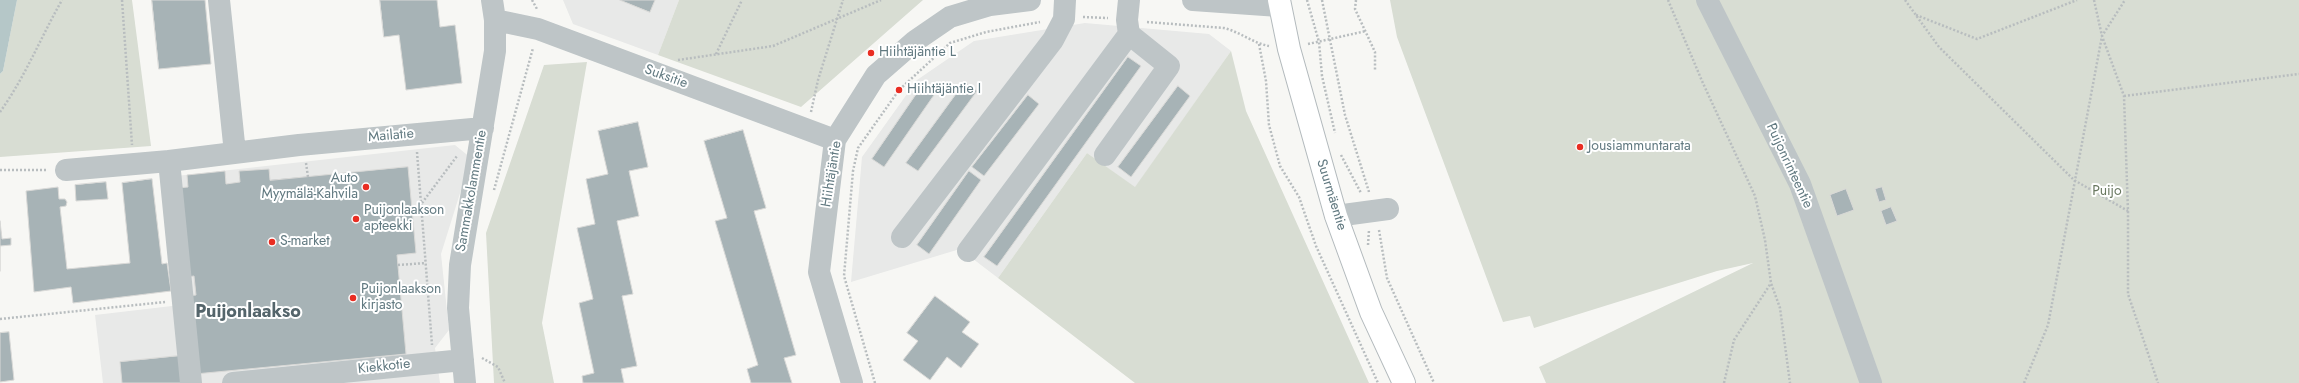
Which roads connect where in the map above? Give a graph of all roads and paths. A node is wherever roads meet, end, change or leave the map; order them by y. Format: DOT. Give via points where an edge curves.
graph roads {
  1 [pos="62,0"];
  2 [pos="122,0"];
  3 [pos="219,0"];
  4 [pos="532,0"];
  5 [pos="742,0"];
  6 [pos="843,0"];
  7 [pos="881,0"];
  8 [pos="1030,0"];
  9 [pos="1065,0"];
  10 [pos="1129,0"];
  11 [pos="1193,0"];
  12 [pos="1356,0"];
  13 [pos="1668,0"];
  14 [pos="1707,0"];
  15 [pos="1905,0"];
  16 [pos="2076,0"];
  17 [pos="2094,0"];
  18 [pos="2125,0"];
  19 [pos="1279,3"];
  20 [pos="494,10"];
  21 [pos="1916,15"];
  22 [pos="836,21"];
  23 [pos="538,29"];
  24 [pos="1366,31"];
  25 [pos="1129,34"];
  26 [pos="2102,36"];
  27 [pos="1330,40"];
  28 [pos="1259,44"];
  29 [pos="716,55"];
  30 [pos="677,60"];
  31 [pos="1375,70"];
  32 [pos="2299,74"];
  33 [pos="2124,96"];
  34 [pos="0,112"];
  35 [pos="810,116"];
  36 [pos="483,128"];
  37 [pos="835,140"];
  38 [pos="235,153"];
  39 [pos="459,154"];
  40 [pos="1106,156"];
  41 [pos="418,158"];
  42 [pos="169,161"];
  43 [pos="133,164"];
  44 [pos="0,170"];
  45 [pos="66,170"];
  46 [pos="2074,180"];
  47 [pos="493,192"];
  48 [pos="421,204"];
  49 [pos="1388,209"];
  50 [pos="2128,212"];
  51 [pos="1336,216"];
  52 [pos="902,237"];
  53 [pos="968,251"];
  54 [pos="426,263"];
  55 [pos="398,265"];
  56 [pos="1772,283"];
  57 [pos="182,301"];
  58 [pos="0,319"];
  59 [pos="433,351"];
  60 [pos="471,361"];
  61 [pos="191,383"];
  62 [pos="233,383"];
  63 [pos="465,383"];
  64 [pos="505,383"];
  65 [pos="852,383"];
  66 [pos="1378,383"];
  67 [pos="1404,383"];
  68 [pos="1724,383"];
  69 [pos="1790,383"];
  70 [pos="1871,383"];
  71 [pos="2024,383"];
  72 [pos="2158,383"];
  1 -- 34 [label="path" via="42,35 18,87"];
  2 -- 43 [label="path"];
  3 -- 38 [label="street"];
  4 -- 23 [label="path" via="540,16"];
  5 -- 29 [label="path"];
  6 -- 22 [label="path"];
  7 -- 22 [label="path"];
  8 -- 37 [label="street, Hiihtäjäntie" via="990,5 950,17 914,41 876,75"];
  9 -- 52 [label="street" via="1064,19 1053,40"];
  10 -- 25 [label="street"];
  11 -- 19 [label="street"];
  12 -- 24 [label="path" via="1355,9"];
  13 -- 56 [label="path" via="1755,196"];
  14 -- 70 [label="street, Puijonrinteentie" via="1800,184"];
  15 -- 21 [label="path"];
  16 -- 21 [label="path" via="1976,39"];
  17 -- 26 [label="path"];
  18 -- 26 [label="path"];
  19 -- 51 [label="main road, Suurmäentie" via="1289,49"];
  20 -- 23 [label="street, Suksitie"];
  20 -- 36 [label="street, Sammakkolammentie" via="495,51"];
  21 -- 46 [label="path" via="1939,47"];
  22 -- 29 [label="path" via="773,46"];
  22 -- 35 [label="path"];
  23 -- 37 [label="street, Suksitie"];
  23 -- 47 [label="path"];
  24 -- 27 [label="path"];
  24 -- 31 [label="path" via="1375,52"];
  25 -- 40 [label="street" via="1169,66"];
  25 -- 53 [label="street"];
  26 -- 33 [label="path"];
  26 -- 46 [label="path"];
  28 -- 66 [label="path" via="1266,81 1269,125 1280,166 1299,198 1316,246"];
  29 -- 30 [label="path"];
  32 -- 33 [label="path"];
  33 -- 50 [label="path"];
  36 -- 38 [label="street, Mailatie"];
  36 -- 60 [label="street, Sammakkolammentie" via="460,265 458,308"];
  37 -- 65 [label="street, Hiihtäjäntie" via="819,272"];
  38 -- 42 [label="street, Mailatie"];
  39 -- 48 [label="path"];
  41 -- 48 [label="path"];
  42 -- 43 [label="street, Mailatie"];
  42 -- 57 [label="street"];
  43 -- 45 [label="street, Mailatie"];
  44 -- 45 [label="path"];
  46 -- 50 [label="path"];
  46 -- 71 [label="path" via="2048,325"];
  48 -- 54 [label="path"];
  49 -- 51 [label="street"];
  50 -- 72 [label="path" via="2128,294"];
  51 -- 67 [label="main road, Suurmäentie" via="1371,312"];
  54 -- 55 [label="path"];
  54 -- 59 [label="path"];
  56 -- 68 [label="path" via="1734,340"];
  56 -- 69 [label="path" via="1780,308"];
  57 -- 58 [label="path"];
  57 -- 61 [label="street"];
  60 -- 62 [label="street, Kiekkotie"];
  60 -- 63 [label="street, Sammakkolammentie"];
  60 -- 64 [label="path" via="478,357 498,367"];
}
